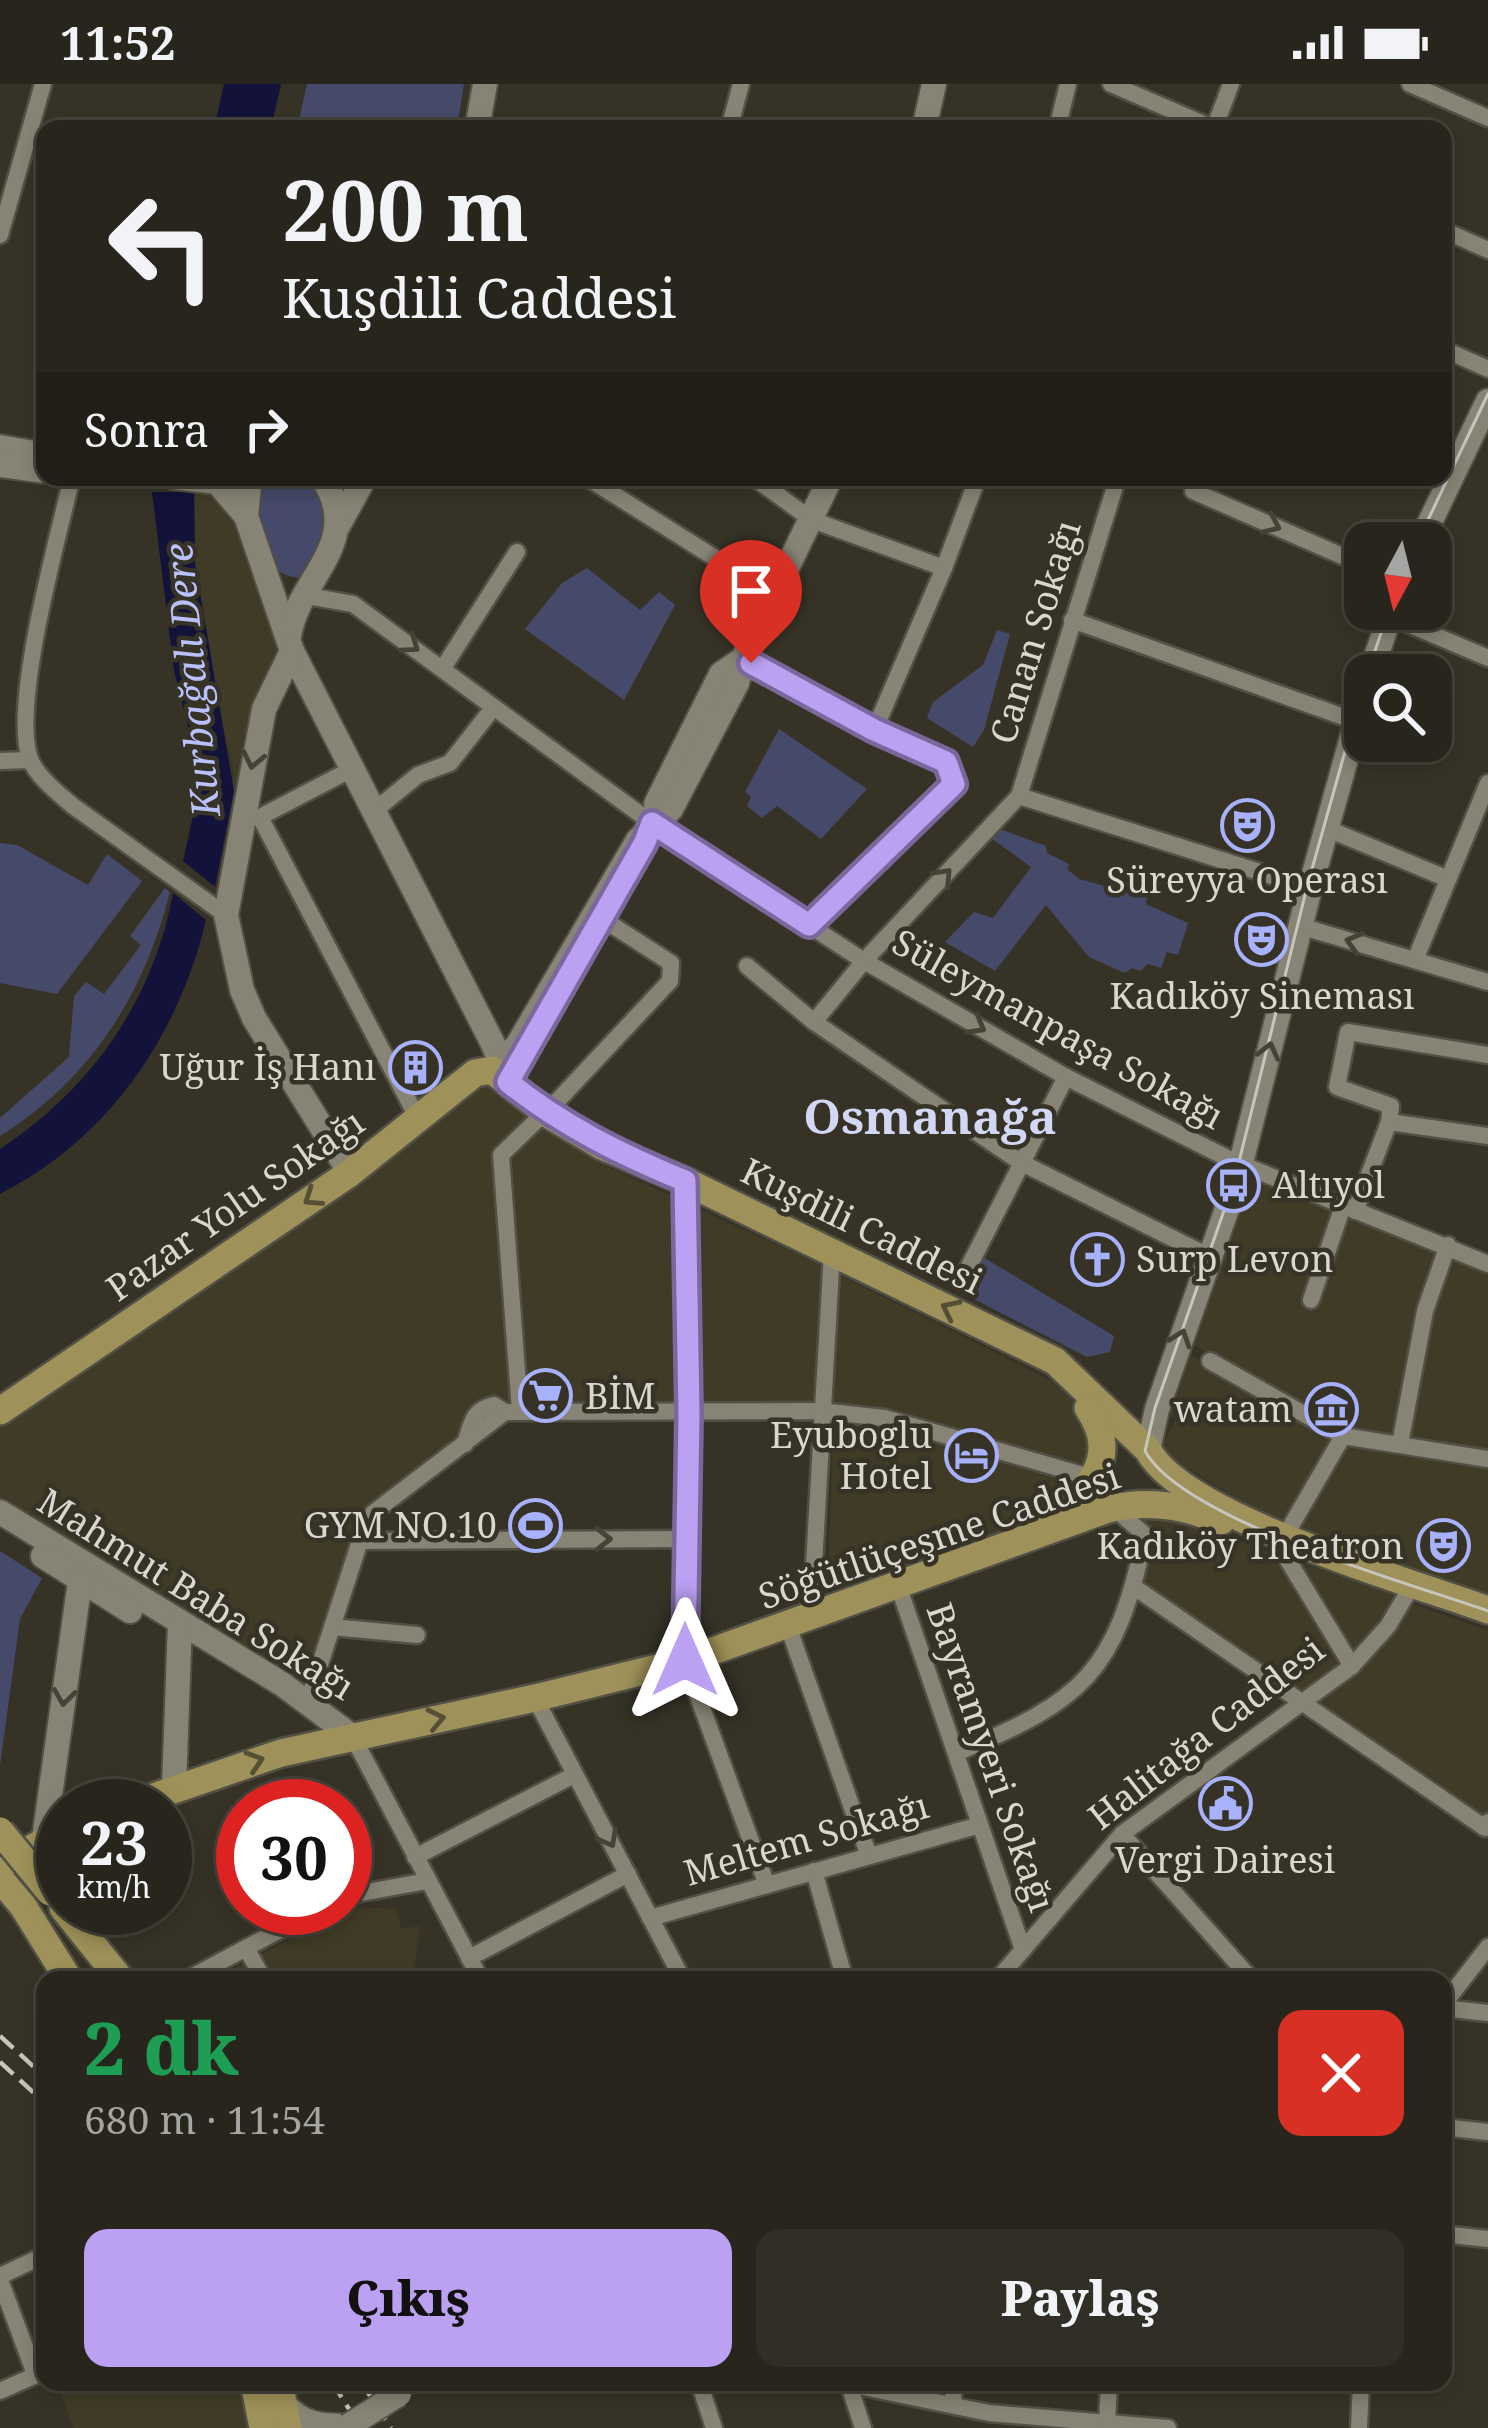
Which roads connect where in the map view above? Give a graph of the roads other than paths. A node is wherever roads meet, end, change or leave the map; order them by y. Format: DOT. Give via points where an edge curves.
graph roads {
  1 [pos="43,84"];
  2 [pos="485,84"];
  3 [pos="741,84"];
  4 [pos="934,84"];
  5 [pos="1068,84"];
  6 [pos="1111,84"];
  7 [pos="1231,84"];
  8 [pos="1410,84"];
  9 [pos="1488,118"];
  10 [pos="479,120"];
  11 [pos="731,120"];
  12 [pos="926,120"];
  13 [pos="1060,120"];
  14 [pos="1193,120"];
  15 [pos="1217,120"];
  16 [pos="1452,234"];
  17 [pos="0,235"];
  18 [pos="1488,250"];
  19 [pos="1452,353"];
  20 [pos="1488,369"];
  21 [pos="1488,401"];
  22 [pos="0,447"];
  23 [pos="36,453"];
  24 [pos="0,465"];
  25 [pos="36,469"];
  26 [pos="1452,476"];
  27 [pos="70,486"];
  28 [pos="222,486"];
  29 [pos="249,486"];
  30 [pos="326,486"];
  31 [pos="360,486"];
  32 [pos="600,486"];
  33 [pos="765,486"];
  34 [pos="827,486"];
  35 [pos="974,486"];
  36 [pos="1115,486"];
  37 [pos="1195,486"];
  38 [pos="1447,486"];
  39 [pos="246,516"];
  40 [pos="812,520"];
  41 [pos="1430,522"];
  42 [pos="337,529"];
  43 [pos="517,552"];
  44 [pos="1344,557"];
  45 [pos="944,568"];
  46 [pos="270,588"];
  47 [pos="774,595"];
  48 [pos="308,596"];
  49 [pos="1072,620"];
  50 [pos="1428,630"];
  51 [pos="292,651"];
  52 [pos="1488,658"];
  53 [pos="743,659"];
  54 [pos="443,668"];
  55 [pos="494,708"];
  56 [pos="1344,717"];
  57 [pos="874,730"];
  58 [pos="30,760"];
  59 [pos="0,761"];
  60 [pos="1345,762"];
  61 [pos="352,769"];
  62 [pos="1488,783"];
  63 [pos="1019,796"];
  64 [pos="374,811"];
  65 [pos="250,821"];
  66 [pos="652,823"];
  67 [pos="1328,829"];
  68 [pos="1448,879"];
  69 [pos="1310,888"];
  70 [pos="220,910"];
  71 [pos="601,919"];
  72 [pos="809,925"];
  73 [pos="1300,926"];
  74 [pos="1415,960"];
  75 [pos="864,961"];
  76 [pos="747,966"];
  77 [pos="1488,982"];
  78 [pos="814,1022"];
  79 [pos="1488,1054"];
  80 [pos="504,1071"];
  81 [pos="1066,1077"];
  82 [pos="541,1116"];
  83 [pos="418,1118"];
  84 [pos="1389,1122"];
  85 [pos="1488,1136"];
  86 [pos="1020,1162"];
  87 [pos="1241,1164"];
  88 [pos="350,1173"];
  89 [pos="685,1181"];
  90 [pos="1349,1209"];
  91 [pos="1448,1245"];
  92 [pos="832,1252"];
  93 [pos="1210,1257"];
  94 [pos="1488,1264"];
  95 [pos="966,1272"];
  96 [pos="1311,1300"];
  97 [pos="1210,1360"];
  98 [pos="1055,1361"];
  99 [pos="0,1411"];
  100 [pos="512,1411"];
  101 [pos="820,1412"];
  102 [pos="689,1414"];
  103 [pos="1343,1436"];
  104 [pos="1400,1444"];
  105 [pos="1148,1450"];
  106 [pos="1488,1459"];
  107 [pos="1093,1478"];
  108 [pos="0,1512"];
  109 [pos="1121,1514"];
  110 [pos="0,1529"];
  111 [pos="1034,1534"];
  112 [pos="685,1539"];
  113 [pos="360,1541"];
  114 [pos="1283,1541"];
  115 [pos="80,1581"];
  116 [pos="898,1585"];
  117 [pos="1134,1587"];
  118 [pos="1407,1594"];
  119 [pos="1488,1610"];
  120 [pos="799,1622"];
  121 [pos="1488,1623"];
  122 [pos="332,1627"];
  123 [pos="179,1631"];
  124 [pos="417,1635"];
  125 [pos="685,1660"];
  126 [pos="1352,1666"];
  127 [pos="535,1698"];
  128 [pos="308,1701"];
  129 [pos="1298,1703"];
  130 [pos="345,1739"];
  131 [pos="956,1753"];
  132 [pos="574,1774"];
  133 [pos="55,1779"];
  134 [pos="174,1779"];
  135 [pos="192,1781"];
  136 [pos="1488,1822"];
  137 [pos="980,1825"];
  138 [pos="0,1831"];
  139 [pos="1122,1834"];
  140 [pos="36,1841"];
  141 [pos="36,1845"];
  142 [pos="0,1852"];
  143 [pos="869,1856"];
  144 [pos="415,1857"];
  145 [pos="0,1866"];
  146 [pos="814,1871"];
  147 [pos="36,1874"];
  148 [pos="628,1874"];
  149 [pos="0,1879"];
  150 [pos="427,1881"];
  151 [pos="767,1885"];
  152 [pos="372,1889"];
  153 [pos="650,1918"];
  154 [pos="85,1935"];
  155 [pos="270,1935"];
  156 [pos="1488,1947"];
  157 [pos="246,1948"];
  158 [pos="1023,1950"];
  159 [pos="469,1958"];
  160 [pos="63,1971"];
  161 [pos="114,1971"];
  162 [pos="203,1971"];
  163 [pos="259,1971"];
  164 [pos="476,1971"];
  165 [pos="678,1971"];
  166 [pos="842,1971"];
  167 [pos="1005,1971"];
  168 [pos="1244,1971"];
  169 [pos="1452,1995"];
  170 [pos="1452,2008"];
  171 [pos="1488,2013"];
  172 [pos="1452,2128"];
  173 [pos="1488,2132"];
  174 [pos="1452,2235"];
  175 [pos="1488,2239"];
  176 [pos="36,2260"];
  177 [pos="0,2278"];
  178 [pos="36,2364"];
  179 [pos="36,2375"];
  180 [pos="0,2391"];
  181 [pos="256,2391"];
  182 [pos="403,2391"];
  183 [pos="702,2391"];
  184 [pos="851,2391"];
  185 [pos="886,2391"];
  186 [pos="954,2391"];
  187 [pos="1109,2391"];
  188 [pos="1361,2391"];
  189 [pos="284,2405"];
  190 [pos="953,2405"];
  191 [pos="1107,2423"];
  192 [pos="345,2427"];
  193 [pos="263,2428"];
  194 [pos="714,2428"];
  195 [pos="863,2428"];
  196 [pos="1168,2428"];
  197 [pos="1359,2428"];
  1 -- 17 [label="street"];
  2 -- 10 [label="street"];
  3 -- 11 [label="street"];
  4 -- 12 [label="street"];
  5 -- 13 [label="street"];
  6 -- 14 [label="street"];
  7 -- 15 [label="street"];
  8 -- 9 [label="street"];
  16 -- 18 [label="street"];
  19 -- 20 [label="street"];
  21 -- 26 [label="street"];
  22 -- 23 [label="street"];
  24 -- 25 [label="street"];
  27 -- 58 [label="street" via="31,667"];
  28 -- 39 [label="street"];
  29 -- 39 [label="street, Kuşdili Caddesi"];
  30 -- 42 [label="street"];
  31 -- 42 [label="street"];
  32 -- 47 [label="street"];
  33 -- 40 [label="street"];
  34 -- 40 [label="street"];
  35 -- 45 [label="street"];
  36 -- 49 [label="street, Canan Sokağı"];
  37 -- 44 [label="street, one-way"];
  38 -- 41 [label="street"];
  39 -- 46 [label="street, Kuşdili Caddesi"];
  40 -- 45 [label="street"];
  40 -- 47 [label="street"];
  42 -- 48 [label="street"];
  43 -- 54 [label="street"];
  45 -- 57 [label="street"];
  46 -- 48 [label="street" via="288,598"];
  46 -- 51 [label="street, Kuşdili Caddesi"];
  47 -- 53 [label="street"];
  48 -- 51 [label="street" via="291,619"];
  48 -- 54 [label="street, Süleymanpaşa Sokağı, one-way" via="353,604"];
  49 -- 56 [label="street"];
  49 -- 63 [label="street, Canan Sokağı"];
  50 -- 52 [label="street"];
  51 -- 61 [label="street, Kuşdili Caddesi"];
  51 -- 65 [label="street, one-way" via="264,709"];
  53 -- 57 [label="street"];
  53 -- 66 [label="street" via="722,674"];
  54 -- 55 [label="street, Süleymanpaşa Sokağı"];
  55 -- 64 [label="street" via="450,763 418,776"];
  55 -- 66 [label="street, Süleymanpaşa Sokağı"];
  57 -- 72 [label="street" via="946,762 954,784"];
  58 -- 59 [label="street"];
  58 -- 70 [label="street" via="73,806"];
  60 -- 67 [label="street"];
  61 -- 64 [label="street, Kuşdili Caddesi"];
  61 -- 65 [label="street"];
  62 -- 68 [label="street"];
  63 -- 69 [label="street"];
  75 -- 63 [label="street, Canan Sokağı, one-way"];
  64 -- 80 [label="street, Kuşdili Caddesi"];
  65 -- 70 [label="street"];
  65 -- 83 [label="street"];
  66 -- 71 [label="street"];
  66 -- 72 [label="street, Süleymanpaşa Sokağı"];
  66 -- 80 [label="street"];
  67 -- 68 [label="street"];
  67 -- 69 [label="street"];
  68 -- 74 [label="street"];
  69 -- 73 [label="street"];
  70 -- 88 [label="street" via="254,1018"];
  71 -- 80 [label="street"];
  71 -- 82 [label="street" via="671,963 670,981"];
  72 -- 75 [label="street, Süleymanpaşa Sokağı"];
  74 -- 73 [label="street, one-way"];
  87 -- 73 [label="street, one-way"];
  74 -- 77 [label="street"];
  75 -- 78 [label="street, Canan Sokağı"];
  75 -- 81 [label="street, Süleymanpaşa Sokağı, one-way"];
  76 -- 78 [label="street"];
  78 -- 86 [label="street"];
  79 -- 84 [label="street" via="1348,1032 1336,1087 1391,1106"];
  80 -- 82 [label="main road, Kuşdili Caddesi"];
  80 -- 83 [label="main road, Pazar Yolu Sokağı" via="475,1073"];
  81 -- 86 [label="street"];
  81 -- 87 [label="street, Süleymanpaşa Sokağı"];
  82 -- 89 [label="main road, Kuşdili Caddesi"];
  82 -- 100 [label="street" via="501,1155"];
  83 -- 88 [label="main road, Pazar Yolu Sokağı"];
  84 -- 85 [label="street"];
  84 -- 90 [label="street"];
  86 -- 93 [label="street"];
  86 -- 95 [label="street"];
  87 -- 90 [label="street, Süleymanpaşa Sokağı"];
  87 -- 93 [label="street"];
  88 -- 99 [label="main road, Pazar Yolu Sokağı, one-way"];
  89 -- 92 [label="main road, Kuşdili Caddesi"];
  89 -- 102 [label="street"];
  90 -- 91 [label="street, Süleymanpaşa Sokağı"];
  90 -- 96 [label="street"];
  91 -- 94 [label="street, Süleymanpaşa Sokağı"];
  91 -- 104 [label="street" via="1425,1311"];
  98 -- 92 [label="main road, Kuşdili Caddesi, one-way"];
  92 -- 101 [label="street"];
  105 -- 93 [label="street, one-way"];
  97 -- 103 [label="street"];
  98 -- 105 [label="main road, Kuşdili Caddesi"];
  98 -- 107 [label="main road" via="1104,1435"];
  100 -- 102 [label="street"];
  100 -- 113 [label="street" via="373,1514"];
  101 -- 102 [label="street"];
  101 -- 107 [label="street" via="885,1418"];
  101 -- 120 [label="street"];
  102 -- 112 [label="street"];
  103 -- 104 [label="street"];
  103 -- 114 [label="street"];
  104 -- 106 [label="street"];
  105 -- 114 [label="main road, Söğütlüçeşme Caddesi" via="1158,1467 1217,1507"];
  107 -- 111 [label="main road"];
  108 -- 123 [label="street, Mahmut Baba Sokağı"];
  109 -- 117 [label="street" via="1145,1535"];
  110 -- 115 [label="street, Mahmut Baba Sokağı"];
  111 -- 114 [label="main road, Söğütlüçeşme Caddesi" via="1142,1502"];
  111 -- 116 [label="main road, Söğütlüçeşme Caddesi"];
  113 -- 112 [label="street, one-way"];
  112 -- 125 [label="street"];
  113 -- 122 [label="street"];
  114 -- 118 [label="main road, Söğütlüçeşme Caddesi"];
  114 -- 119 [label="main road, Söğütlüçeşme Caddesi"];
  114 -- 126 [label="street"];
  115 -- 123 [label="street, Mahmut Baba Sokağı"];
  115 -- 133 [label="street, one-way"];
  116 -- 120 [label="main road, Söğütlüçeşme Caddesi"];
  116 -- 131 [label="street, Bayramyeri Sokağı"];
  117 -- 129 [label="street"];
  117 -- 131 [label="street" via="1109,1645 1066,1699"];
  118 -- 121 [label="main road, Söğütlüçeşme Caddesi"];
  118 -- 126 [label="street, Halitağa Caddesi"];
  120 -- 125 [label="main road, Söğütlüçeşme Caddesi"];
  120 -- 143 [label="street"];
  122 -- 124 [label="street"];
  122 -- 128 [label="street"];
  123 -- 128 [label="street, Mahmut Baba Sokağı"];
  123 -- 130 [label="street, Mahmut Baba Sokağı"];
  123 -- 134 [label="street"];
  125 -- 127 [label="main road, Söğütlüçeşme Caddesi"];
  125 -- 151 [label="street"];
  126 -- 129 [label="street, Halitağa Caddesi"];
  130 -- 127 [label="main road, Söğütlüçeşme Caddesi, one-way"];
  127 -- 132 [label="street"];
  128 -- 130 [label="street, Mahmut Baba Sokağı"];
  129 -- 136 [label="street" via="1485,1828"];
  129 -- 139 [label="street, Halitağa Caddesi"];
  135 -- 130 [label="main road, Söğütlüçeşme Caddesi, one-way"];
  130 -- 144 [label="street"];
  131 -- 137 [label="street, Bayramyeri Sokağı"];
  132 -- 144 [label="street"];
  132 -- 148 [label="street, one-way"];
  137 -- 143 [label="street, Meltem Sokağı"];
  137 -- 158 [label="street, Bayramyeri Sokağı"];
  138 -- 147 [label="main road, bridge"];
  139 -- 158 [label="street, Halitağa Caddesi"];
  139 -- 168 [label="street"];
  140 -- 142 [label="main road"];
  141 -- 145 [label="main road"];
  143 -- 146 [label="street, Meltem Sokağı"];
  144 -- 150 [label="street"];
  146 -- 151 [label="street, Meltem Sokağı"];
  146 -- 166 [label="street"];
  148 -- 153 [label="street"];
  148 -- 159 [label="street"];
  149 -- 160 [label="main road"];
  150 -- 152 [label="street"];
  150 -- 159 [label="street"];
  151 -- 153 [label="street, Meltem Sokağı"];
  153 -- 165 [label="street"];
  154 -- 161 [label="main road"];
  155 -- 157 [label="street"];
  156 -- 169 [label="street"];
  157 -- 162 [label="street"];
  157 -- 163 [label="street"];
  158 -- 167 [label="street, Halitağa Caddesi"];
  159 -- 164 [label="street"];
  170 -- 171 [label="street"];
  172 -- 173 [label="street"];
  174 -- 175 [label="street"];
  176 -- 177 [label="street"];
  177 -- 178 [label="street"];
  179 -- 180 [label="street"];
  181 -- 193 [label="main road"];
  182 -- 192 [label="street, bridge"];
  183 -- 194 [label="street"];
  184 -- 195 [label="street"];
  185 -- 190 [label="street"];
  186 -- 190 [label="street"];
  187 -- 191 [label="street"];
  188 -- 197 [label="street"];
  189 -- 192 [label="street" via="310,2424"];
  190 -- 191 [label="street"];
  191 -- 196 [label="street"];
}
